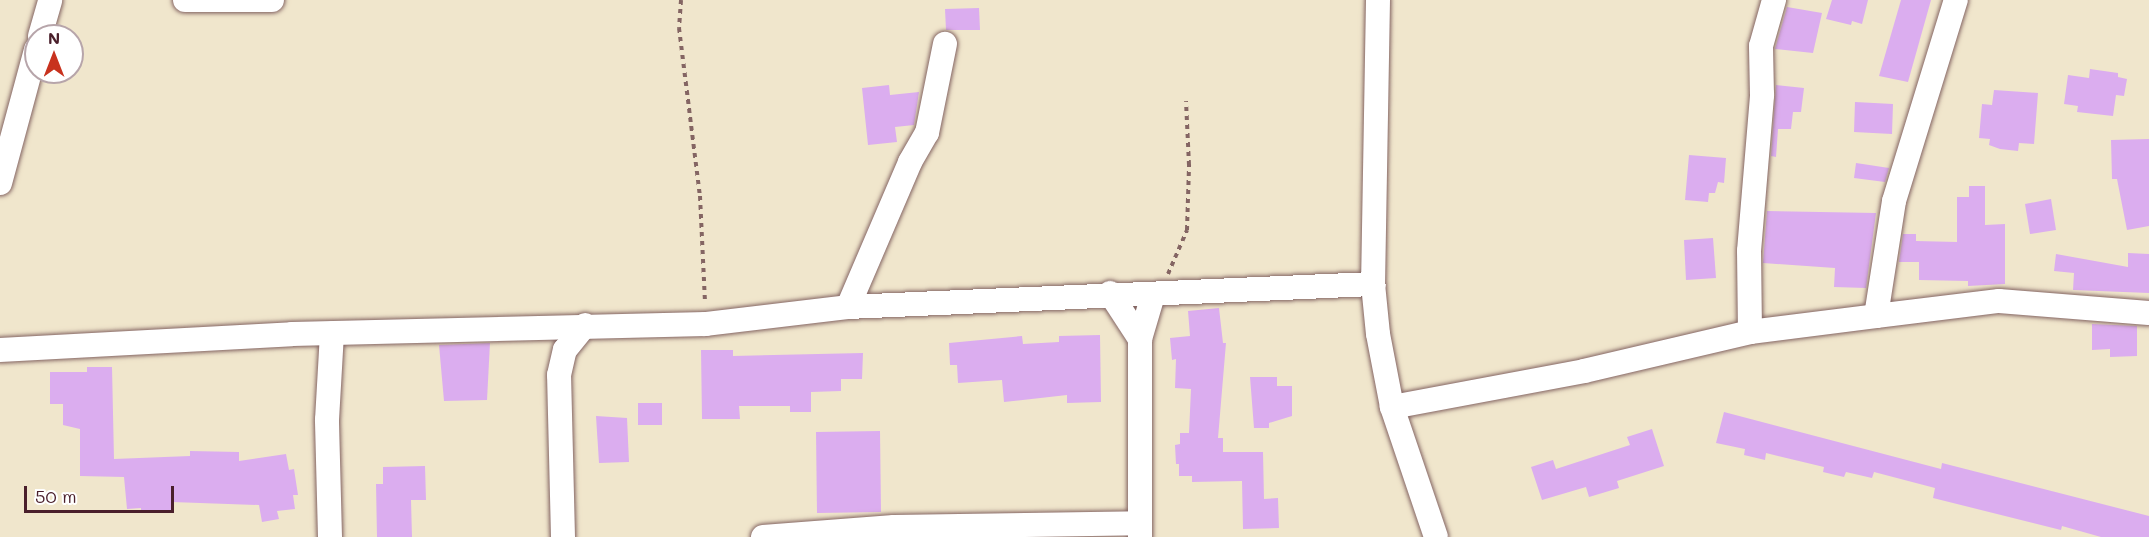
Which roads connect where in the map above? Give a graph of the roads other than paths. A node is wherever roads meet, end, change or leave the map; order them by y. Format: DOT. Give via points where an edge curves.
graph roads {
  1 [pos="50,0"];
  2 [pos="185,0"];
  3 [pos="272,0"];
  4 [pos="1378,0"];
  5 [pos="1774,0"];
  6 [pos="1956,0"];
  7 [pos="43,24"];
  8 [pos="945,44"];
  9 [pos="25,84"];
  10 [pos="4,150"];
  11 [pos="0,183"];
  12 [pos="1373,284"];
  13 [pos="1110,293"];
  14 [pos="1157,295"];
  15 [pos="848,307"];
  16 [pos="2149,313"];
  17 [pos="1876,316"];
  18 [pos="585,325"];
  19 [pos="1750,332"];
  20 [pos="332,333"];
  21 [pos="1140,339"];
  22 [pos="0,350"];
  23 [pos="1392,407"];
  24 [pos="1140,530"];
  25 [pos="330,537"];
  26 [pos="563,537"];
  27 [pos="764,537"];
  28 [pos="1437,537"];
  1 -- 7 [label="street"];
  2 -- 3 [label="street"];
  4 -- 12 [label="street"];
  5 -- 19 [label="street" via="1761,46 1762,95 1749,251"];
  6 -- 17 [label="street" via="1894,201"];
  8 -- 15 [label="street" via="927,133 910,162"];
  9 -- 10 [label="street"];
  10 -- 11 [label="street"];
  12 -- 14 [label="street"];
  12 -- 23 [label="street"];
  13 -- 14 [label="street"];
  13 -- 15 [label="street"];
  13 -- 21 [label="street"];
  14 -- 21 [label="street"];
  15 -- 18 [label="street" via="706,324"];
  16 -- 17 [label="street" via="1999,301"];
  17 -- 19 [label="street"];
  18 -- 20 [label="street"];
  18 -- 26 [label="street" via="566,350 559,375"];
  19 -- 23 [label="street" via="1584,371"];
  20 -- 22 [label="street"];
  20 -- 25 [label="street" via="327,420"];
  21 -- 24 [label="street"];
  23 -- 28 [label="street"];
  24 -- 27 [label="street" via="894,527"];
}
